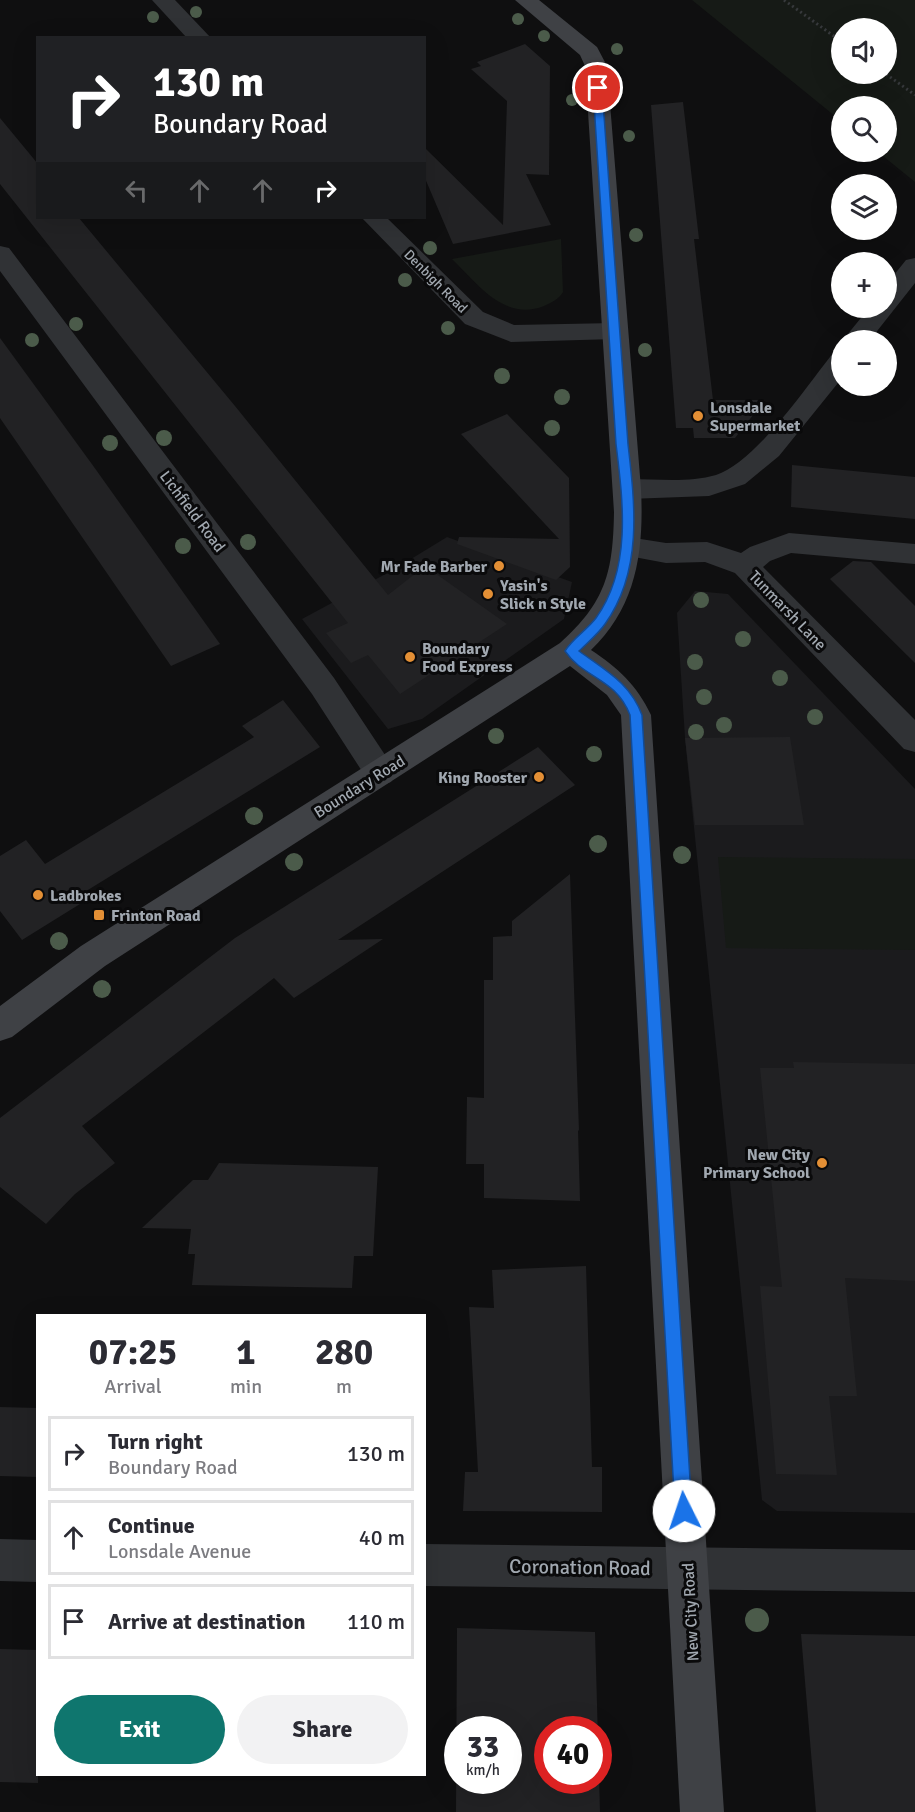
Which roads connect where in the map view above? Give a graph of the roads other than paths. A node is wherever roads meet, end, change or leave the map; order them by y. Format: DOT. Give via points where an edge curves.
graph roads {
  1 [pos="163,0"];
  2 [pos="526,0"];
  3 [pos="198,36"];
  4 [pos="375,219"];
  5 [pos="0,254"];
  6 [pos="915,266"];
  7 [pos="897,288"];
  8 [pos="874,318"];
  9 [pos="615,330"];
  10 [pos="864,330"];
  11 [pos="831,373"];
  12 [pos="628,489"];
  13 [pos="628,547"];
  14 [pos="915,554"];
  15 [pos="745,566"];
  16 [pos="571,651"];
  17 [pos="915,740"];
  18 [pos="380,772"];
  19 [pos="2,1019"];
  20 [pos="0,1560"];
  21 [pos="36,1561"];
  22 [pos="426,1565"];
  23 [pos="688,1570"];
  24 [pos="915,1571"];
  25 [pos="702,1812"];
  1 -- 3 [label="street"];
  2 -- 9 [label="street, Boundary Road" via="589,52 596,66"];
  4 -- 9 [label="street, Denbigh Road" via="474,318 511,334"];
  5 -- 18 [label="street, Lichfield Road" via="323,686"];
  6 -- 7 [label="street"];
  8 -- 10 [label="street"];
  9 -- 12 [label="street, Boundary Road"];
  11 -- 12 [label="street" via="776,441 745,470 723,483"];
  12 -- 13 [label="street, Boundary Road"];
  13 -- 15 [label="street, Tunmarsh Lane" via="707,552"];
  13 -- 16 [label="street, Boundary Road" via="617,591 600,621"];
  14 -- 15 [label="street" via="789,543 760,554"];
  15 -- 17 [label="street, Tunmarsh Lane"];
  16 -- 18 [label="street, Boundary Road"];
  16 -- 23 [label="street, New City Road" via="622,689 636,715"];
  18 -- 19 [label="street, Boundary Road"];
  20 -- 21 [label="street"];
  22 -- 23 [label="street, Coronation Road"];
  23 -- 24 [label="street, Coronation Road"];
  23 -- 25 [label="street, New City Road"];
}
